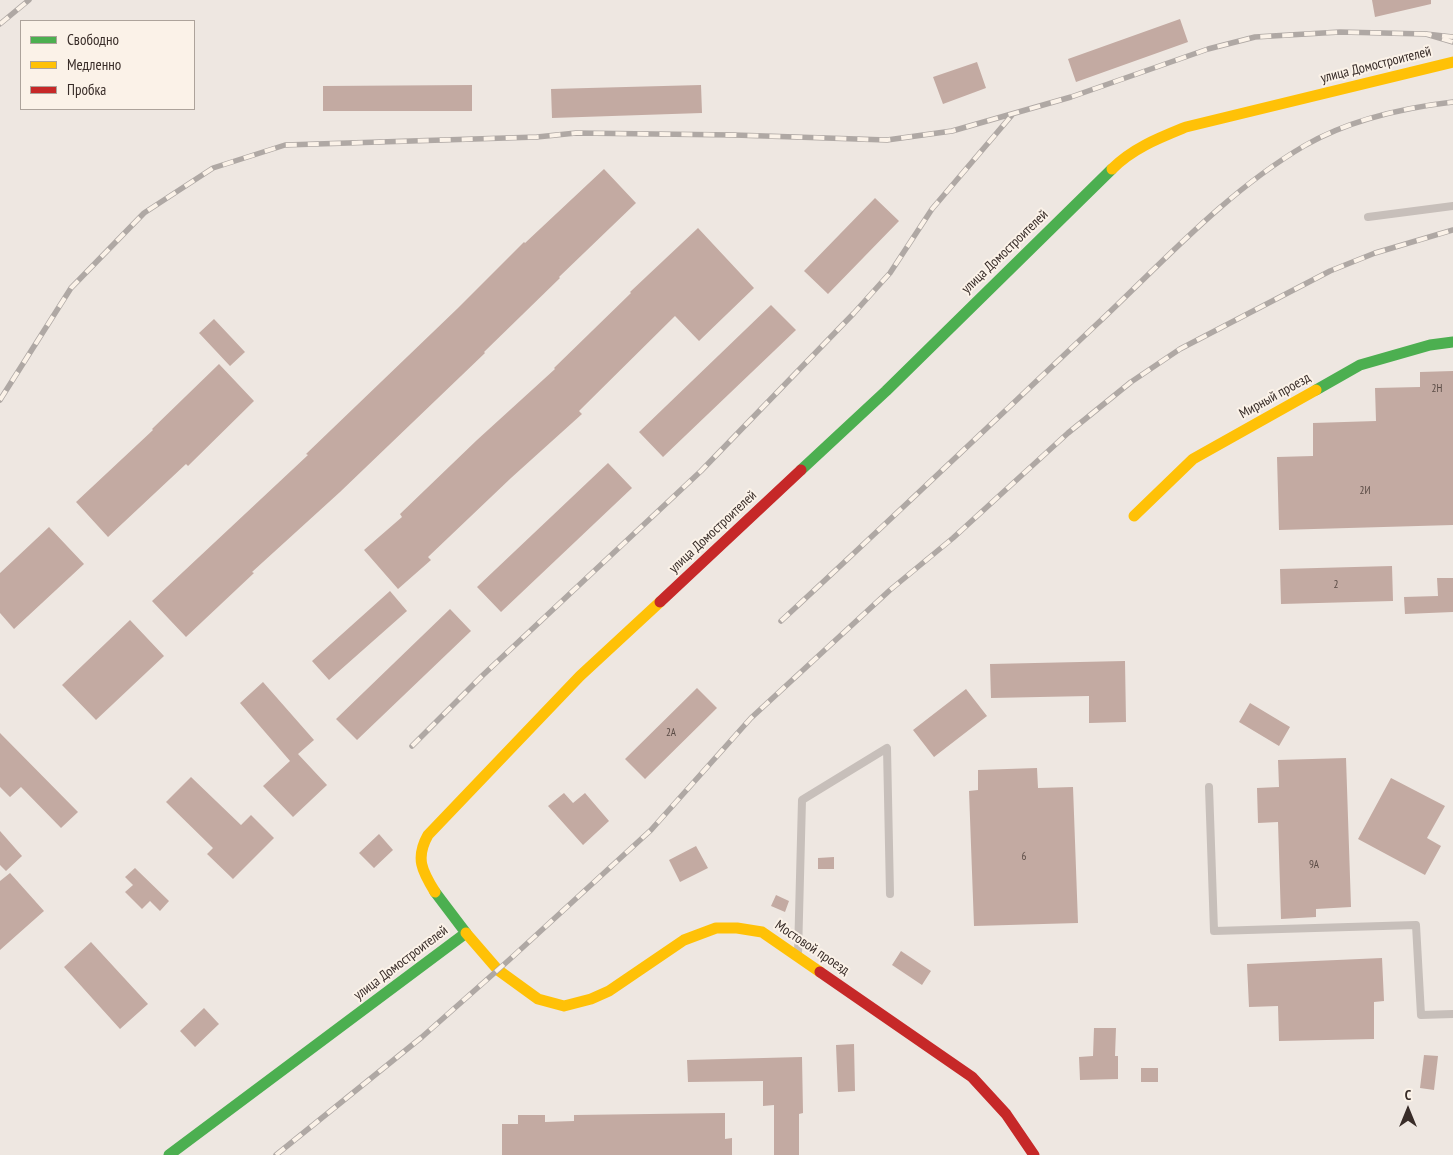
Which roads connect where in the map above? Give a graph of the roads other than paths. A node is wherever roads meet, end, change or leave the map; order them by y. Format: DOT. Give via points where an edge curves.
graph roads {
  1 [pos="1453,62"];
  2 [pos="1453,206"];
  3 [pos="1368,217"];
  4 [pos="1453,342"];
  5 [pos="1134,516"];
  6 [pos="1208,787"];
  7 [pos="890,894"];
  8 [pos="466,933"];
  9 [pos="798,956"];
  10 [pos="1453,1014"];
  11 [pos="169,1155"];
  12 [pos="1034,1155"];
  1 -- 8 [label="street, улица Домостроителей" via="1186,127 1123,158 886,391 580,676 428,835 420,850 420,864 427,881"];
  2 -- 3 [label="lane"];
  4 -- 5 [label="street, Мирный проезд" via="1430,345 1360,365 1193,459"];
  6 -- 10 [label="lane" via="1214,931 1416,925 1421,1015"];
  7 -- 9 [label="lane" via="887,748 802,800"];
  8 -- 9 [label="street, Мостовой проезд" via="506,976 538,999 564,1006 609,991 684,940 716,928 762,932"];
  8 -- 11 [label="street, улица Домостроителей"];
  9 -- 12 [label="street, Мостовой проезд" via="972,1077 996,1100"];
}
